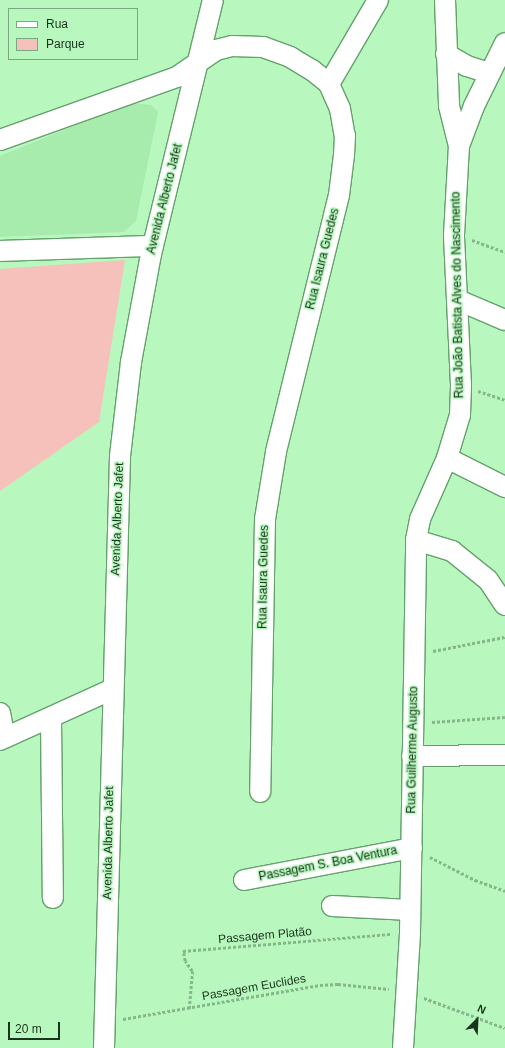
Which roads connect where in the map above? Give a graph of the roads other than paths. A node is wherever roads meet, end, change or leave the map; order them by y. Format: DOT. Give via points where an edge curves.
graph roads {
  1 [pos="213,0"];
  2 [pos="378,0"];
  3 [pos="445,0"];
  4 [pos="505,43"];
  5 [pos="446,54"];
  6 [pos="198,63"];
  7 [pos="489,73"];
  8 [pos="329,84"];
  9 [pos="0,140"];
  10 [pos="459,146"];
  11 [pos="153,246"];
  12 [pos="0,251"];
  13 [pos="458,300"];
  14 [pos="505,320"];
  15 [pos="447,458"];
  16 [pos="505,487"];
  17 [pos="416,540"];
  18 [pos="505,605"];
  19 [pos="113,689"];
  20 [pos="0,713"];
  21 [pos="51,719"];
  22 [pos="2,739"];
  23 [pos="505,755"];
  24 [pos="412,756"];
  25 [pos="260,792"];
  26 [pos="412,848"];
  27 [pos="244,880"];
  28 [pos="53,898"];
  29 [pos="332,906"];
  30 [pos="410,910"];
  31 [pos="104,1048"];
  32 [pos="403,1048"];
  1 -- 6 [label="street, Avenida Alberto Jafet"];
  2 -- 8 [label="street"];
  3 -- 5 [label="street"];
  4 -- 7 [label="street, Rua João Batista Alves do Nascimento"];
  5 -- 7 [label="street" via="466,66"];
  5 -- 10 [label="street" via="449,106"];
  6 -- 8 [label="street, Rua Isaura Guedes" via="216,50 232,46 263,47 312,70"];
  6 -- 9 [label="street, Rua Isaura Guedes" via="177,77"];
  6 -- 11 [label="street, Avenida Alberto Jafet"];
  7 -- 10 [label="street, Rua João Batista Alves do Nascimento"];
  8 -- 25 [label="street, Rua Isaura Guedes" via="340,108 344,155 338,195 276,452 265,519"];
  10 -- 13 [label="street, Rua João Batista Alves do Nascimento" via="454,234"];
  11 -- 12 [label="street"];
  11 -- 19 [label="street, Avenida Alberto Jafet" via="131,362 120,456"];
  13 -- 14 [label="street"];
  13 -- 15 [label="street, Rua João Batista Alves do Nascimento" via="461,385 457,432"];
  15 -- 16 [label="street"];
  15 -- 17 [label="street, Rua Guilherme Augusto" via="420,519"];
  17 -- 18 [label="street" via="452,551 488,580"];
  17 -- 24 [label="street, Rua Guilherme Augusto"];
  19 -- 21 [label="street"];
  19 -- 31 [label="street, Avenida Alberto Jafet"];
  20 -- 22 [label="street"];
  21 -- 22 [label="street"];
  21 -- 28 [label="street"];
  23 -- 24 [label="street"];
  24 -- 26 [label="street, Rua Guilherme Augusto"];
  26 -- 27 [label="street, Passagem S. Boa Ventura"];
  26 -- 30 [label="street, Rua Guilherme Augusto"];
  29 -- 30 [label="street"];
  30 -- 32 [label="street, Rua Guilherme Augusto"];
}
